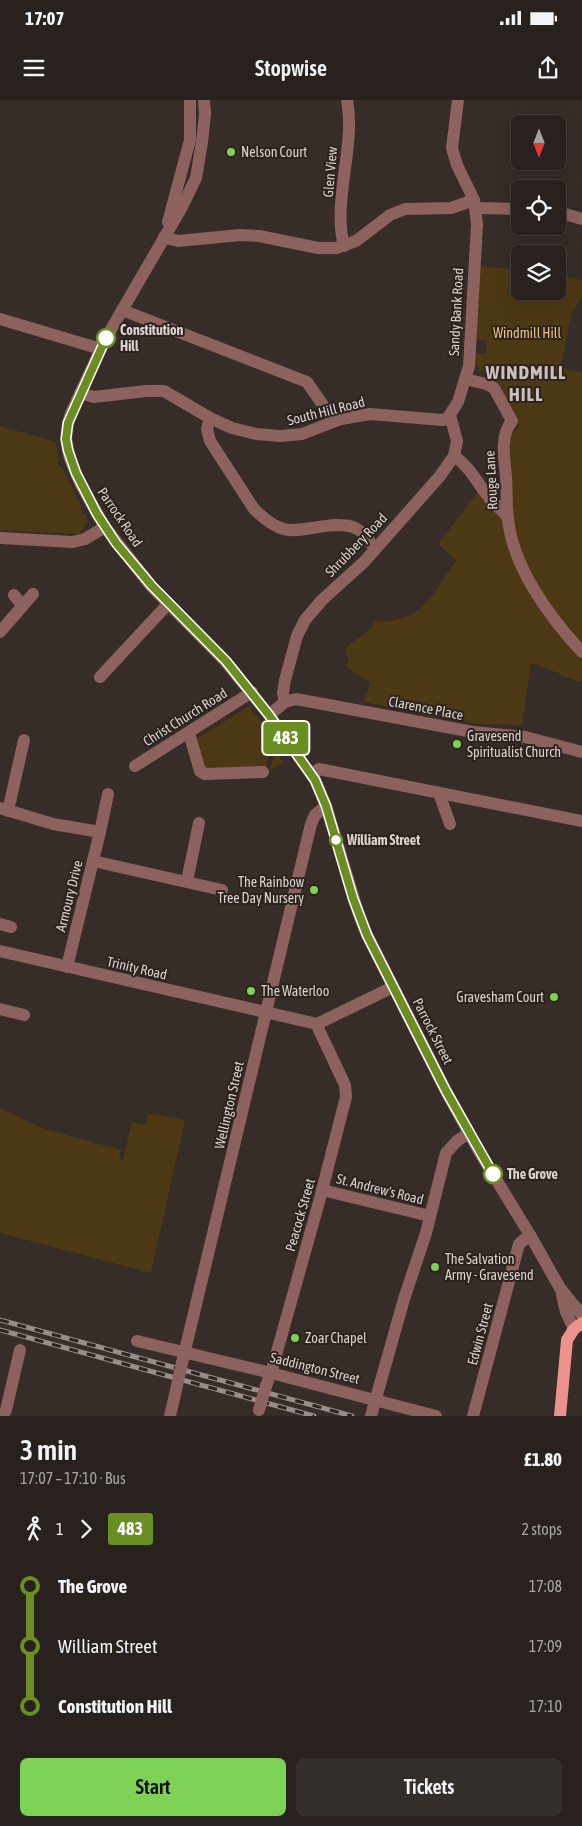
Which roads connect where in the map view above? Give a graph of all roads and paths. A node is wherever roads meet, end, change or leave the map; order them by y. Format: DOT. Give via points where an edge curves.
graph roads {
  1 [pos="190,100"];
  2 [pos="204,100"];
  3 [pos="347,100"];
  4 [pos="458,100"];
  5 [pos="475,204"];
  6 [pos="511,208"];
  7 [pos="566,214"];
  8 [pos="582,219"];
  9 [pos="164,237"];
  10 [pos="344,246"];
  11 [pos="122,310"];
  12 [pos="0,319"];
  13 [pos="101,349"];
  14 [pos="465,379"];
  15 [pos="80,393"];
  16 [pos="450,415"];
  17 [pos="210,418"];
  18 [pos="334,421"];
  19 [pos="454,456"];
  20 [pos="508,518"];
  21 [pos="105,527"];
  22 [pos="0,538"];
  23 [pos="375,549"];
  24 [pos="33,594"];
  25 [pos="168,604"];
  26 [pos="0,632"];
  27 [pos="582,652"];
  28 [pos="102,672"];
  29 [pos="252,692"];
  30 [pos="285,702"];
  31 [pos="269,715"];
  32 [pos="189,733"];
  33 [pos="24,740"];
  34 [pos="582,752"];
  35 [pos="135,766"];
  36 [pos="262,772"];
  37 [pos="312,774"];
  38 [pos="439,793"];
  39 [pos="108,794"];
  40 [pos="326,806"];
  41 [pos="4,810"];
  42 [pos="582,821"];
  43 [pos="199,823"];
  44 [pos="450,824"];
  45 [pos="100,832"];
  46 [pos="93,861"];
  47 [pos="187,882"];
  48 [pos="222,890"];
  49 [pos="0,952"];
  50 [pos="68,967"];
  51 [pos="393,986"];
  52 [pos="0,1010"];
  53 [pos="267,1012"];
  54 [pos="24,1015"];
  55 [pos="317,1024"];
  56 [pos="469,1133"];
  57 [pos="322,1190"];
  58 [pos="430,1216"];
  59 [pos="530,1235"];
  60 [pos="560,1288"];
  61 [pos="582,1315"];
  62 [pos="578,1326"];
  63 [pos="137,1341"];
  64 [pos="20,1350"];
  65 [pos="184,1358"];
  66 [pos="271,1373"];
  67 [pos="376,1400"];
  68 [pos="258,1413"];
  69 [pos="372,1415"];
  70 [pos="2,1416"];
  71 [pos="170,1416"];
  72 [pos="436,1416"];
  73 [pos="473,1416"];
  74 [pos="560,1416"];
  1 -- 9 [label="street, Parrock Road" via="190,140"];
  2 -- 9 [label="street, Parrock Road" via="196,178"];
  3 -- 10 [label="street, Glen View" via="347,151 340,221"];
  4 -- 5 [label="street" via="453,152"];
  5 -- 6 [label="street"];
  5 -- 10 [label="street" via="405,209 390,215 356,242"];
  5 -- 14 [label="street, Sandy Bank Road" via="469,357"];
  7 -- 8 [label="street"];
  9 -- 10 [label="street" via="178,241 245,235 327,249"];
  9 -- 11 [label="street, Parrock Road"];
  11 -- 13 [label="street, Parrock Road"];
  11 -- 18 [label="street" via="306,382"];
  12 -- 13 [label="street"];
  13 -- 15 [label="street, Parrock Road"];
  14 -- 16 [label="street, Sandy Bank Road"];
  14 -- 20 [label="street, Rouge Lane" via="494,388 512,421 506,429 504,446"];
  15 -- 17 [label="street, South Hill Road" via="94,397 164,391"];
  15 -- 21 [label="street, Parrock Road" via="68,423 68,450 78,479"];
  16 -- 18 [label="street, South Hill Road" via="442,420 376,414"];
  16 -- 19 [label="street" via="457,441"];
  17 -- 18 [label="street, South Hill Road" via="236,429 280,436 302,434"];
  17 -- 23 [label="street" via="206,429 212,444 254,509 264,519 278,527 299,531 332,526 352,527 363,533"];
  19 -- 20 [label="street, Rouge Lane" via="462,461"];
  19 -- 23 [label="street, Shrubbery Road"];
  20 -- 27 [label="street, Rouge Lane" via="521,566 530,583"];
  21 -- 22 [label="street" via="73,542"];
  21 -- 25 [label="street, Parrock Road"];
  23 -- 30 [label="street, Shrubbery Road" via="322,600 301,627 285,683"];
  24 -- 26 [label="street" via="18,600"];
  25 -- 28 [label="street"];
  25 -- 29 [label="street, Parrock Road" via="226,661"];
  29 -- 31 [label="street, Parrock Road"];
  29 -- 32 [label="street, Christ Church Road"];
  30 -- 31 [label="street"];
  30 -- 34 [label="street, Clarence Place" via="297,700 473,732 525,737"];
  31 -- 37 [label="street, Parrock Road"];
  32 -- 35 [label="street, Christ Church Road"];
  32 -- 36 [label="street" via="200,771 205,774"];
  33 -- 41 [label="street"];
  37 -- 38 [label="street" via="319,769"];
  37 -- 40 [label="street, Parrock Street"];
  38 -- 42 [label="street"];
  38 -- 44 [label="street"];
  39 -- 45 [label="street, Armoury Drive"];
  40 -- 51 [label="street, Parrock Street" via="358,912"];
  40 -- 53 [label="street, Wellington Street" via="315,815 311,824"];
  41 -- 45 [label="street" via="53,824"];
  43 -- 47 [label="street"];
  45 -- 46 [label="street, Armoury Drive"];
  46 -- 47 [label="street"];
  46 -- 50 [label="street, Armoury Drive"];
  47 -- 48 [label="street"];
  49 -- 50 [label="street, Trinity Road"];
  50 -- 53 [label="street, Trinity Road"];
  51 -- 55 [label="street"];
  51 -- 56 [label="street, Parrock Street"];
  52 -- 54 [label="street"];
  53 -- 55 [label="street, Trinity Road"];
  53 -- 65 [label="street, Wellington Street"];
  55 -- 57 [label="street, Peacock Street" via="346,1092"];
  56 -- 58 [label="street" via="447,1152"];
  56 -- 59 [label="street, Parrock Street"];
  57 -- 58 [label="street, St. Andrew's Road"];
  57 -- 66 [label="street, Peacock Street"];
  58 -- 67 [label="street"];
  59 -- 60 [label="street, Parrock Street"];
  59 -- 73 [label="street, Edwin Street" via="519,1244"];
  60 -- 61 [label="street, Parrock Street"];
  60 -- 62 [label="street, Parrock Street" via="566,1312"];
  62 -- 74 [label="main road, Parrock Street" via="566,1346"];
  63 -- 65 [label="street, Saddington Street"];
  64 -- 70 [label="street"];
  65 -- 66 [label="street, Saddington Street"];
  65 -- 71 [label="street, Wellington Street, bridge"];
  66 -- 67 [label="street, Saddington Street"];
  66 -- 68 [label="street, Peacock Street, bridge"];
  67 -- 69 [label="street"];
  67 -- 72 [label="street, Saddington Street"];
}
